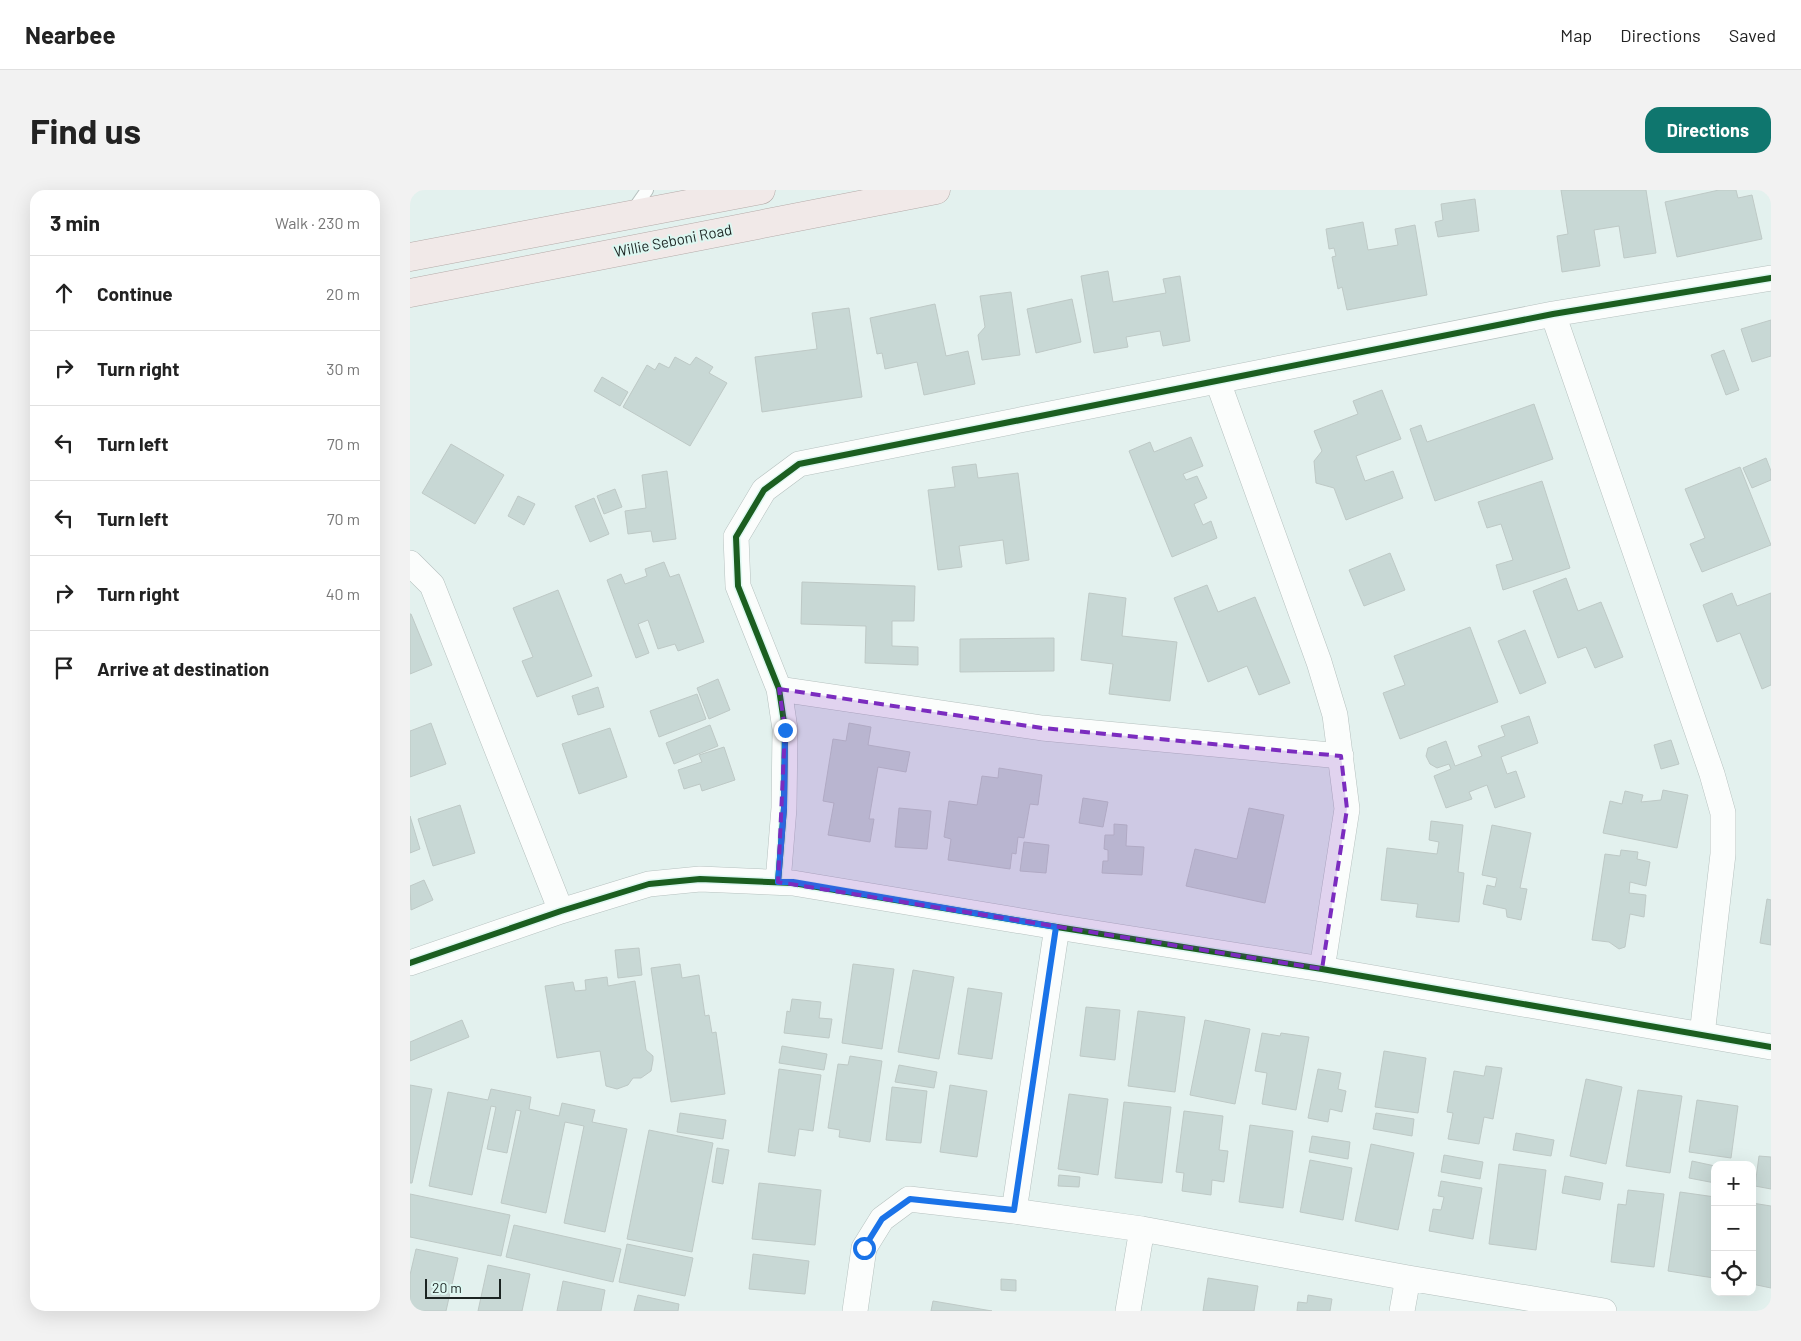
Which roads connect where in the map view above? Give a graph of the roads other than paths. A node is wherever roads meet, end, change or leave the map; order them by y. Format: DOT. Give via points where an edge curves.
graph roads {
  1 [pos="647,190"];
  2 [pos="761,190"];
  3 [pos="936,190"];
  4 [pos="630,215"];
  5 [pos="410,257"];
  6 [pos="1771,278"];
  7 [pos="410,293"];
  8 [pos="1553,314"];
  9 [pos="1218,382"];
  10 [pos="410,563"];
  11 [pos="779,689"];
  12 [pos="1341,756"];
  13 [pos="778,882"];
  14 [pos="561,911"];
  15 [pos="1056,927"];
  16 [pos="410,963"];
  17 [pos="1322,969"];
  18 [pos="1702,1035"];
  19 [pos="1771,1048"];
  20 [pos="1014,1210"];
  21 [pos="1142,1230"];
  22 [pos="1408,1278"];
  23 [pos="855,1311"];
  24 [pos="1128,1311"];
  25 [pos="1402,1311"];
  26 [pos="1604,1311"];
  1 -- 4 [label="lane"];
  2 -- 4 [label="main road"];
  3 -- 7 [label="main road, Willie Seboni Road"];
  4 -- 5 [label="main road"];
  6 -- 8 [label="street"];
  8 -- 9 [label="street"];
  8 -- 18 [label="street" via="1723,813 1723,854"];
  9 -- 11 [label="street" via="799,464 764,490 736,536 738,586"];
  9 -- 12 [label="street" via="1319,662 1334,715"];
  10 -- 14 [label="street" via="432,585"];
  11 -- 12 [label="street" via="1042,728"];
  11 -- 13 [label="street" via="785,730 784,808"];
  12 -- 17 [label="street" via="1347,809"];
  13 -- 14 [label="street" via="700,879 649,884"];
  13 -- 15 [label="street"];
  14 -- 16 [label="street"];
  15 -- 17 [label="street"];
  15 -- 20 [label="street"];
  17 -- 18 [label="street"];
  18 -- 19 [label="street"];
  20 -- 21 [label="street"];
  20 -- 23 [label="street" via="910,1199 882,1219 864,1248"];
  21 -- 22 [label="street"];
  21 -- 24 [label="street"];
  22 -- 25 [label="street"];
  22 -- 26 [label="street"];
}
